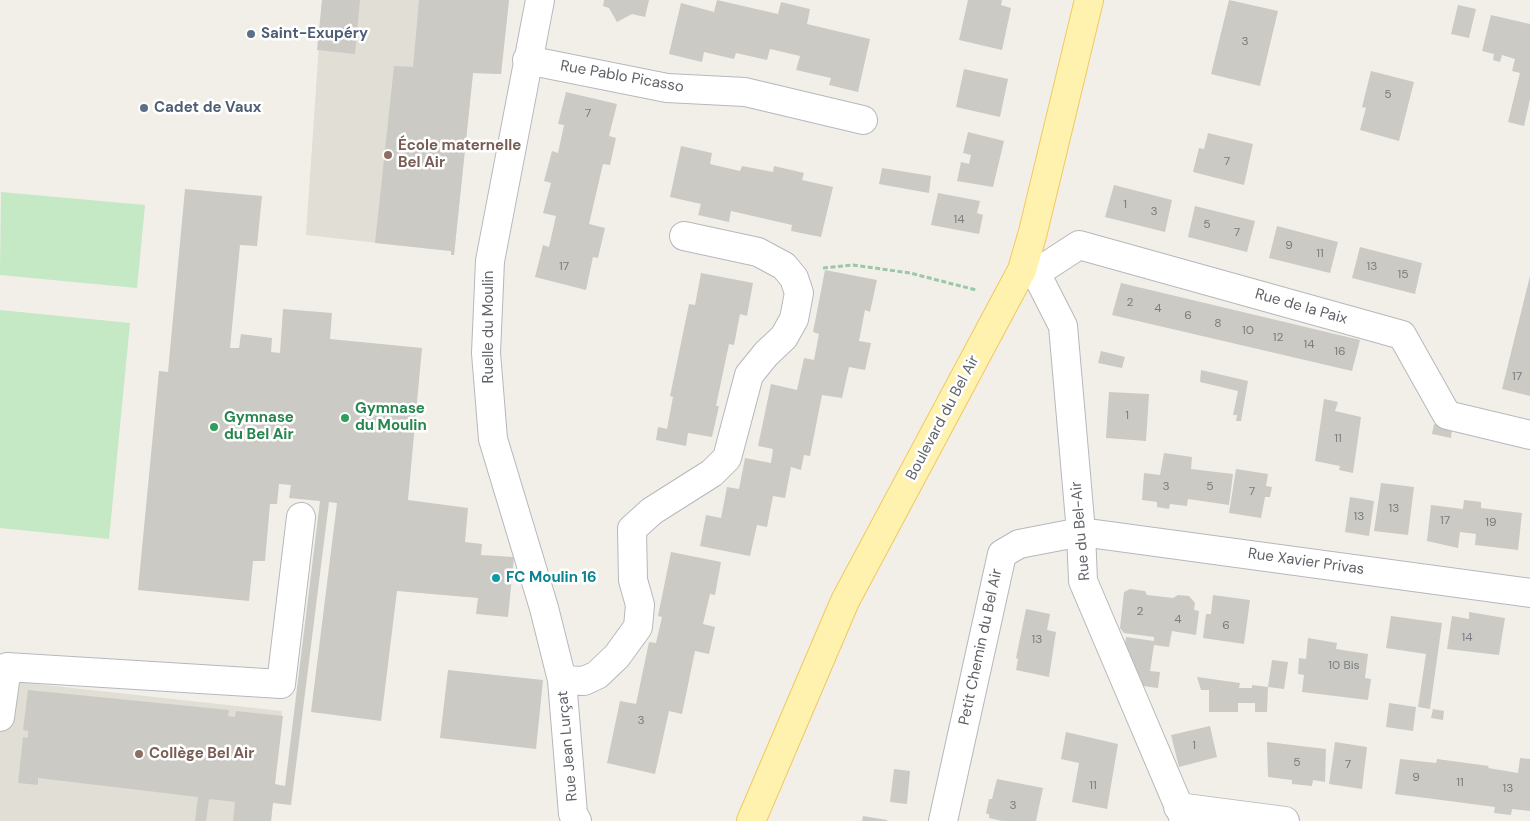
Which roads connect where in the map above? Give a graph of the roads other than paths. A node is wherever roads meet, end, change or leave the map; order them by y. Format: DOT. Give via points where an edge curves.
graph roads {
  1 [pos="540,0"];
  2 [pos="1088,0"];
  3 [pos="527,60"];
  4 [pos="863,120"];
  5 [pos="684,236"];
  6 [pos="1029,272"];
  7 [pos="1530,435"];
  8 [pos="302,517"];
  9 [pos="1082,532"];
  10 [pos="1530,593"];
  11 [pos="562,680"];
  12 [pos="0,717"];
  13 [pos="1182,814"];
  14 [pos="577,821"];
  15 [pos="751,821"];
  16 [pos="943,821"];
  17 [pos="1285,821"];
  1 -- 3 [label="street, Ruelle du Moulin"];
  2 -- 6 [label="main road, Boulevard du Bel Air" via="1033,232"];
  3 -- 4 [label="street, Rue Pablo Picasso" via="668,88 745,92"];
  3 -- 11 [label="street, Ruelle du Moulin" via="490,261 486,353 493,439 544,608"];
  5 -- 11 [label="street, Rue Jean Lurçat" via="758,252 784,266 794,278 798,293 794,319 784,337 749,375 727,458 712,474 652,511 632,529 633,580 640,604 638,627 598,675 584,681"];
  6 -- 7 [label="street, Rue de la Paix" via="1079,245 1402,335 1447,415"];
  6 -- 9 [label="street, Rue du Bel-Air" via="1063,326"];
  6 -- 15 [label="main road, Boulevard du Bel Air" via="845,601"];
  8 -- 12 [label="street" via="281,684 7,667"];
  9 -- 10 [label="street, Rue Xavier Privas"];
  9 -- 13 [label="street, Rue du Bel-Air" via="1083,581"];
  9 -- 16 [label="street, Petit Chemin du Bel Air" via="1019,544 1002,554"];
  11 -- 14 [label="street, Rue Jean Lurçat" via="573,814"];
  13 -- 17 [label="street"];
}
